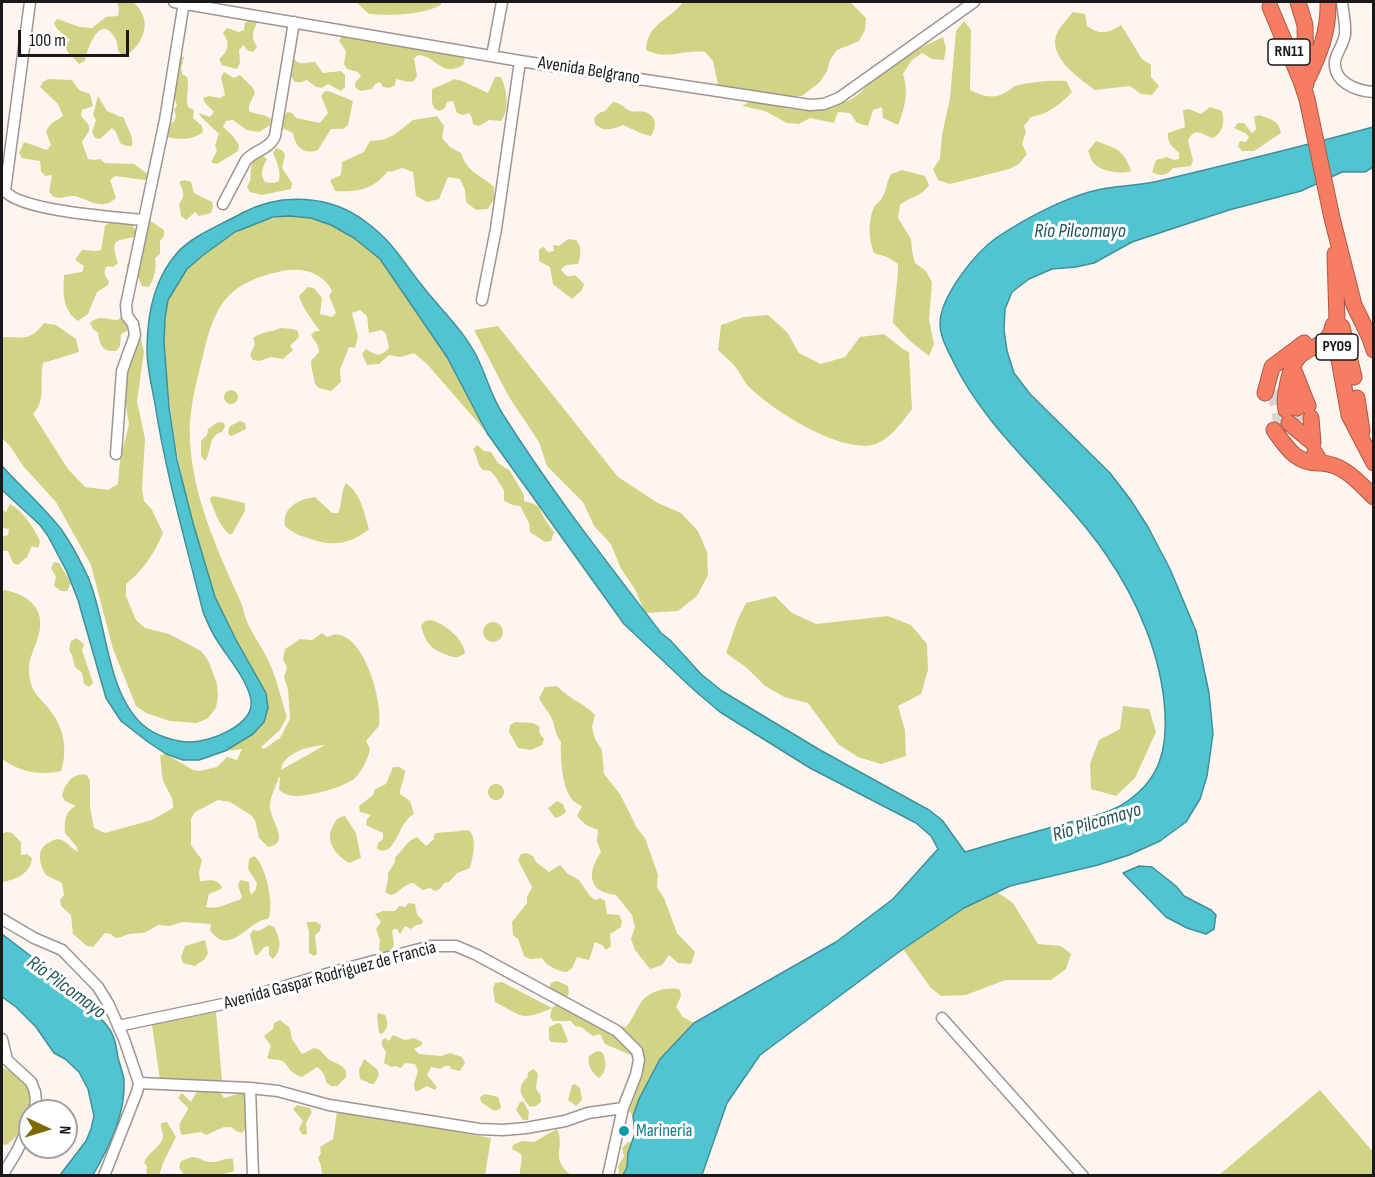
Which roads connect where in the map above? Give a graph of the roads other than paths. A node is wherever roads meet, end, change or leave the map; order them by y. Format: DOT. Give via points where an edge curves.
graph roads {
  1 [pos="30,2"];
  2 [pos="181,2"];
  3 [pos="502,2"];
  4 [pos="974,2"];
  5 [pos="1298,2"];
  6 [pos="1341,2"];
  7 [pos="1270,7"];
  8 [pos="294,22"];
  9 [pos="492,56"];
  10 [pos="520,61"];
  11 [pos="1306,80"];
  12 [pos="1374,93"];
  13 [pos="1306,99"];
  14 [pos="1321,165"];
  15 [pos="5,195"];
  16 [pos="223,204"];
  17 [pos="143,220"];
  18 [pos="1335,224"];
  19 [pos="482,300"];
  20 [pos="1336,307"];
  21 [pos="1374,350"];
  22 [pos="1292,366"];
  23 [pos="1354,377"];
  24 [pos="1269,386"];
  25 [pos="1357,398"];
  26 [pos="1294,419"];
  27 [pos="1365,447"];
  28 [pos="1316,453"];
  29 [pos="116,454"];
  30 [pos="1374,463"];
  31 [pos="1374,497"];
  32 [pos="2,919"];
  33 [pos="942,1018"];
  34 [pos="118,1026"];
  35 [pos="2,1039"];
  36 [pos="4,1060"];
  37 [pos="139,1083"];
  38 [pos="250,1088"];
  39 [pos="36,1099"];
  40 [pos="623,1108"];
  41 [pos="18,1149"];
  42 [pos="2,1176"];
  43 [pos="104,1176"];
  44 [pos="253,1176"];
  45 [pos="608,1176"];
  46 [pos="1083,1176"];
  1 -- 15 [label="street"];
  2 -- 8 [label="street, Avenida Belgrano"];
  2 -- 17 [label="street" via="165,120"];
  3 -- 9 [label="street"];
  4 -- 10 [label="street, Avenida Belgrano" via="839,98 824,104 798,104"];
  5 -- 11 [label="highway, RN11" via="1305,25"];
  6 -- 11 [label="highway, RN11"];
  6 -- 12 [label="street" via="1345,33 1335,60 1338,76 1360,92"];
  7 -- 13 [label="highway, RN11"];
  8 -- 9 [label="street, Avenida Belgrano"];
  8 -- 16 [label="street" via="275,136 268,146 246,160"];
  9 -- 10 [label="street, Avenida Belgrano"];
  10 -- 19 [label="street"];
  11 -- 13 [label="highway, RN11"];
  13 -- 14 [label="highway, RN11"];
  14 -- 18 [label="highway, PY09"];
  15 -- 17 [label="street" via="75,213"];
  17 -- 29 [label="street" via="126,304 135,335 122,371"];
  18 -- 20 [label="highway, PY09"];
  18 -- 21 [label="highway, PY09" via="1354,305"];
  20 -- 22 [label="highway" via="1329,339 1301,355"];
  20 -- 23 [label="highway"];
  20 -- 24 [label="highway" via="1324,333 1272,367"];
  20 -- 27 [label="highway, PY09" via="1338,354 1349,415"];
  22 -- 26 [label="highway"];
  22 -- 26 [label="highway" via="1284,399"];
  25 -- 27 [label="highway"];
  26 -- 28 [label="highway"];
  26 -- 28 [label="highway"];
  26 -- 28 [label="highway" via="1290,452 1301,460"];
  27 -- 30 [label="highway, PY09"];
  28 -- 31 [label="highway"];
  32 -- 34 [label="street" via="62,950 98,987"];
  33 -- 46 [label="street"];
  34 -- 37 [label="street"];
  34 -- 40 [label="street, Avenida Gaspar Rodríguez de Francia" via="228,1003 431,946 456,946 617,1031 631,1044 638,1051 639,1060"];
  35 -- 36 [label="street"];
  36 -- 39 [label="street" via="31,1082"];
  37 -- 38 [label="street"];
  37 -- 43 [label="street"];
  38 -- 40 [label="street" via="278,1091 329,1106 479,1129 526,1128"];
  38 -- 44 [label="street"];
  40 -- 45 [label="street, Avenida Gaspar Rodríguez de Francia"];
  41 -- 42 [label="street"];
}
